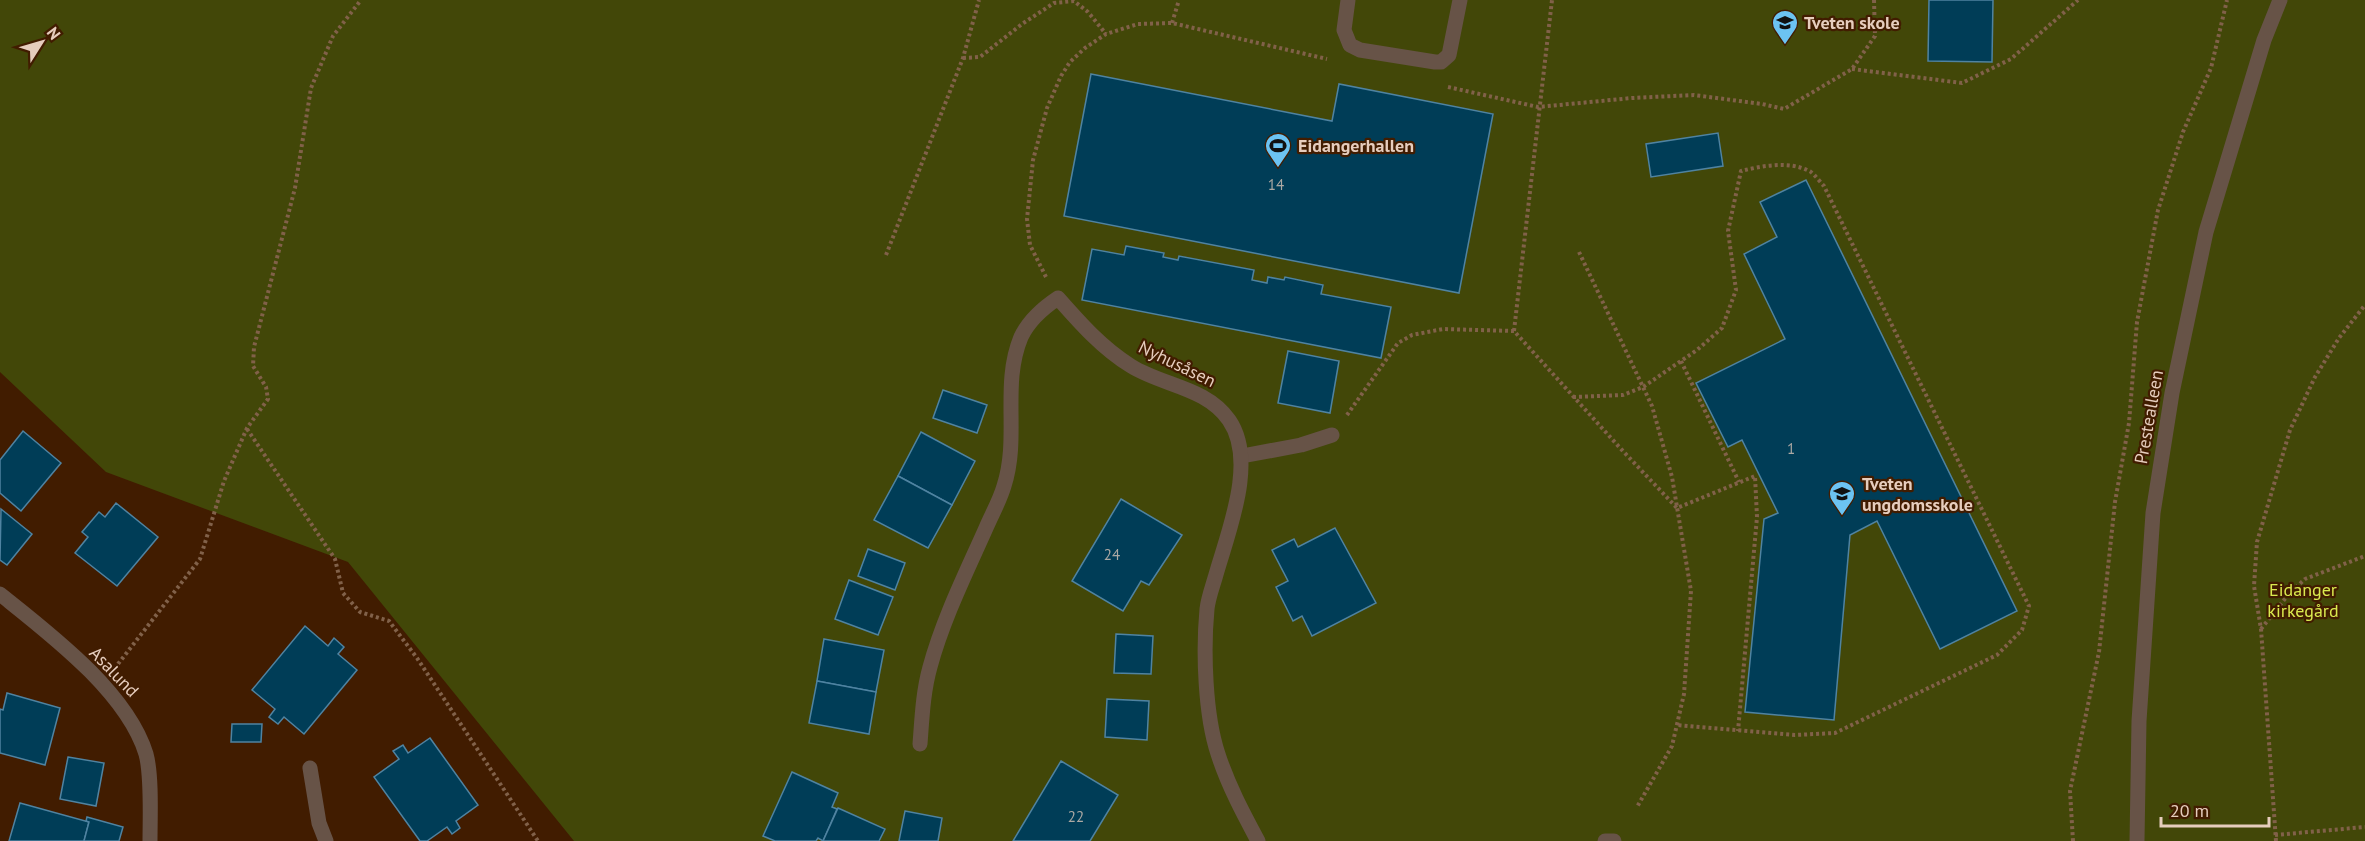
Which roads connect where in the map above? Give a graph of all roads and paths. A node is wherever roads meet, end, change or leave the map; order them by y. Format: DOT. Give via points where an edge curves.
graph roads {
  1 [pos="361,0"];
  2 [pos="979,0"];
  3 [pos="1179,0"];
  4 [pos="1348,0"];
  5 [pos="1460,0"];
  6 [pos="1552,0"];
  7 [pos="1874,0"];
  8 [pos="2078,0"];
  9 [pos="2227,0"];
  10 [pos="2276,4"];
  11 [pos="1172,23"];
  12 [pos="1106,34"];
  13 [pos="963,58"];
  14 [pos="1337,61"];
  15 [pos="1852,69"];
  16 [pos="1437,85"];
  17 [pos="1538,107"];
  18 [pos="1579,252"];
  19 [pos="886,255"];
  20 [pos="1058,298"];
  21 [pos="2365,305"];
  22 [pos="1514,331"];
  23 [pos="1681,362"];
  24 [pos="1643,387"];
  25 [pos="1573,397"];
  26 [pos="247,428"];
  27 [pos="1332,435"];
  28 [pos="1242,456"];
  29 [pos="1739,482"];
  30 [pos="1677,508"];
  31 [pos="2365,556"];
  32 [pos="0,594"];
  33 [pos="2261,629"];
  34 [pos="103,684"];
  35 [pos="1677,725"];
  36 [pos="1738,730"];
  37 [pos="920,744"];
  38 [pos="310,768"];
  39 [pos="1636,807"];
  40 [pos="2365,827"];
  41 [pos="2275,835"];
  42 [pos="2136,840"];
  43 [pos="150,841"];
  44 [pos="326,841"];
  45 [pos="538,841"];
  46 [pos="1258,841"];
  47 [pos="1605,841"];
  48 [pos="1614,841"];
  49 [pos="2073,841"];
  50 [pos="2276,841"];
  1 -- 26 [label="path" via="333,36 311,88 295,188 254,347 253,366 266,387 268,399"];
  2 -- 13 [label="path"];
  3 -- 11 [label="path"];
  4 -- 5 [label="street" via="1344,30 1350,45 1435,62 1449,55"];
  6 -- 17 [label="path"];
  7 -- 15 [label="path" via="1875,36"];
  8 -- 15 [label="path" via="2011,59 1962,83"];
  9 -- 49 [label="path" via="2211,68 2183,132 2158,210 2137,322 2129,423 2115,502 2099,652 2070,791"];
  10 -- 42 [label="street, Prestealleen" via="2206,232 2172,393 2153,513 2139,721"];
  11 -- 12 [label="path" via="1138,24"];
  11 -- 14 [label="path"];
  12 -- 13 [label="path" via="1074,1 1054,3 980,57"];
  12 -- 20 [label="path" via="1070,62 1061,76 1047,108 1033,160 1027,219 1030,245"];
  13 -- 19 [label="path"];
  15 -- 17 [label="path" via="1784,109 1694,95"];
  16 -- 17 [label="path"];
  17 -- 22 [label="path"];
  18 -- 24 [label="path"];
  20 -- 28 [label="street, Nyhusåsen" via="1093,337 1132,367 1217,405 1238,434"];
  20 -- 37 [label="street" via="1040,310 1022,337 1010,389 1013,432 1005,485 941,632 927,680"];
  21 -- 33 [label="path" via="2338,338 2290,430 2257,542 2254,586"];
  22 -- 25 [label="path"];
  22 -- 27 [label="path" via="1443,329 1412,335 1398,343"];
  23 -- 24 [label="path"];
  23 -- 29 [label="path"];
  23 -- 36 [label="path" via="1722,328 1736,290 1728,231 1741,171 1790,165 1811,172 1824,186 2029,606 2022,630 1997,655 1835,733 1795,735"];
  24 -- 25 [label="path" via="1623,395"];
  24 -- 30 [label="path" via="1672,477"];
  25 -- 30 [label="path"];
  26 -- 34 [label="path" via="216,501 200,559"];
  26 -- 45 [label="path" via="336,559 343,593 360,612 389,621"];
  27 -- 28 [label="street"];
  28 -- 46 [label="street, Nyhusåsen" via="1237,497 1207,608 1206,695 1217,752 1234,797"];
  29 -- 30 [label="path"];
  29 -- 36 [label="path" via="1755,476 1757,517"];
  30 -- 35 [label="path" via="1691,591 1684,694"];
  31 -- 33 [label="path" via="2305,579"];
  32 -- 34 [label="street, Asalund"];
  33 -- 41 [label="path"];
  34 -- 43 [label="street, Asalund" via="127,714 146,755"];
  35 -- 36 [label="path"];
  35 -- 39 [label="path" via="1672,746"];
  38 -- 44 [label="street"];
  40 -- 41 [label="path"];
  41 -- 50 [label="path"];
  47 -- 48 [label="street"];
}
